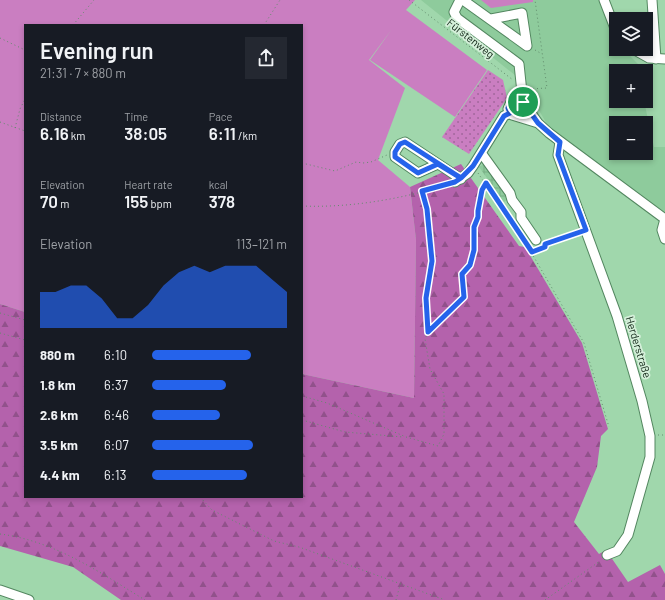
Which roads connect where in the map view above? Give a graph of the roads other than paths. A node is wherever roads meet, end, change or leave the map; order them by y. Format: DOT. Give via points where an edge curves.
graph roads {
  1 [pos="460,0"];
  2 [pos="464,0"];
  3 [pos="604,0"];
  4 [pos="652,0"];
  5 [pos="609,13"];
  6 [pos="491,19"];
  7 [pos="645,56"];
  8 [pos="661,59"];
  9 [pos="523,102"];
  10 [pos="510,113"];
  11 [pos="538,123"];
  12 [pos="560,142"];
  13 [pos="482,154"];
  14 [pos="438,164"];
  15 [pos="665,219"];
  16 [pos="665,239"];
  17 [pos="536,240"];
  18 [pos="607,555"];
  19 [pos="0,590"];
  20 [pos="29,600"];
  1 -- 9 [label="street" via="454,12 457,18 520,64 525,90"];
  2 -- 6 [label="street"];
  3 -- 5 [label="street"];
  4 -- 8 [label="street"];
  6 -- 6 [label="street" via="527,46 522,13"];
  7 -- 8 [label="street"];
  9 -- 10 [label="street" via="518,99 511,102 508,108"];
  9 -- 11 [label="street"];
  10 -- 11 [label="street"];
  10 -- 13 [label="street" via="504,116"];
  11 -- 12 [label="street"];
  12 -- 15 [label="street"];
  12 -- 18 [label="street, Herderstraße" via="558,155 617,316 650,436 650,457 628,535 617,551"];
  13 -- 14 [label="street" via="458,180"];
  13 -- 17 [label="street" via="510,193 521,212 521,218"];
  14 -- 14 [label="street" via="405,142 400,144 395,152 395,157 418,173"];
  15 -- 16 [label="street" via="662,230"];
  19 -- 20 [label="street"];
}
